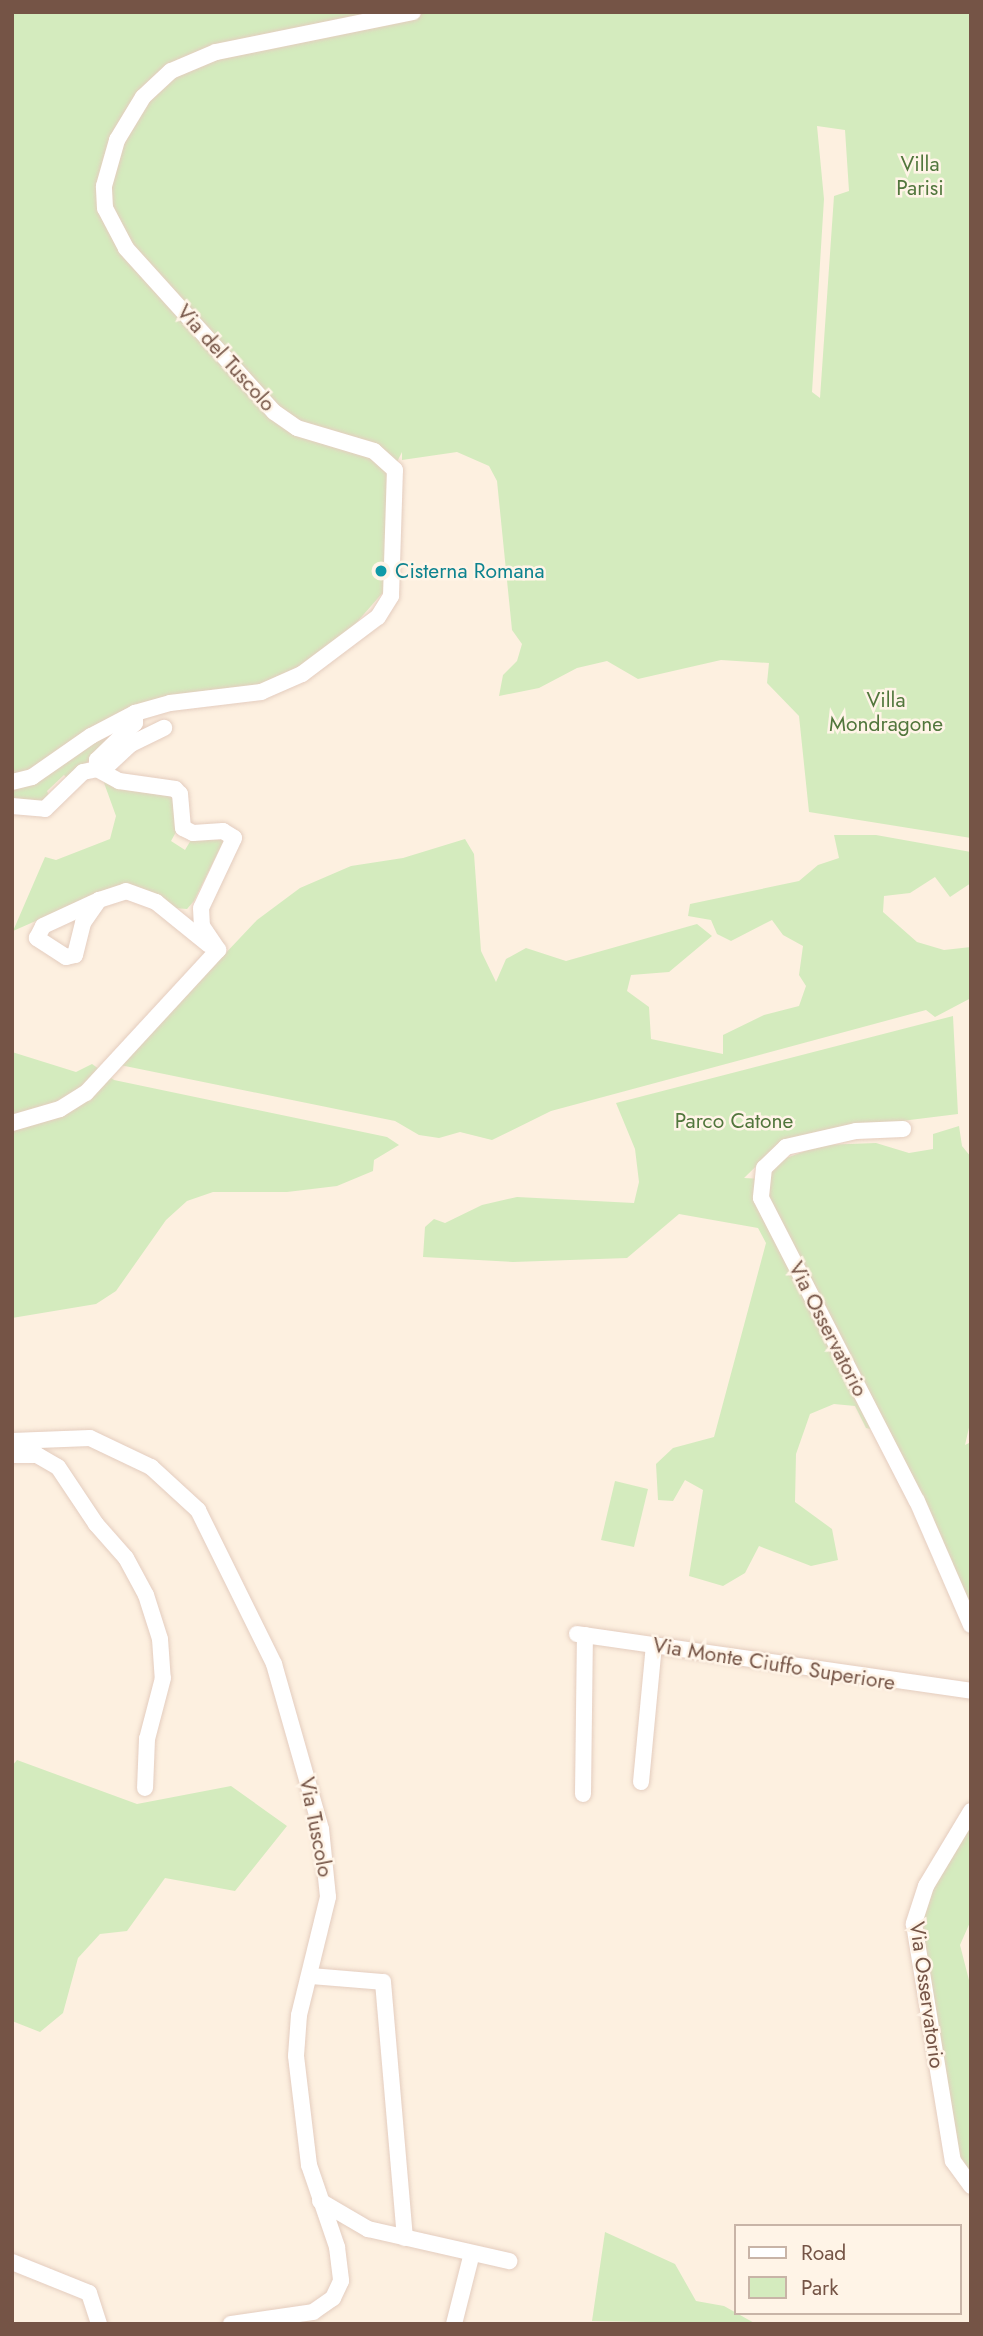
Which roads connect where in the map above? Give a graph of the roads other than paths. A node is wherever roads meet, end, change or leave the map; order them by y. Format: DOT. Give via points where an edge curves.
graph roads {
  1 [pos="413,12"];
  2 [pos="135,713"];
  3 [pos="164,728"];
  4 [pos="100,770"];
  5 [pos="12,782"];
  6 [pos="12,806"];
  7 [pos="99,900"];
  8 [pos="218,950"];
  9 [pos="12,1123"];
  10 [pos="903,1129"];
  11 [pos="12,1441"];
  12 [pos="12,1455"];
  13 [pos="971,1625"];
  14 [pos="654,1645"];
  15 [pos="971,1692"];
  16 [pos="641,1782"];
  17 [pos="145,1788"];
  18 [pos="583,1794"];
  19 [pos="971,1811"];
  20 [pos="310,1976"];
  21 [pos="971,2186"];
  22 [pos="319,2200"];
  23 [pos="405,2238"];
  24 [pos="472,2253"];
  25 [pos="509,2261"];
  26 [pos="12,2262"];
  27 [pos="99,2324"];
  28 [pos="231,2324"];
  29 [pos="454,2324"];
  1 -- 2 [label="street, Via del Tuscolo" via="195,58 170,71 143,97 117,140 104,186 105,208 126,248 274,412 297,428 374,452 395,470 398,480 391,596 378,617 302,674 261,692 170,703"];
  2 -- 4 [label="street" via="135,723 97,760"];
  2 -- 5 [label="street, Via del Tuscolo" via="91,736 32,777"];
  3 -- 4 [label="street" via="131,744"];
  4 -- 6 [label="street" via="83,772 45,809"];
  4 -- 8 [label="street" via="119,781 175,789 180,794 183,828 193,833 223,831 234,838 201,908 202,926"];
  7 -- 8 [label="street" via="125,891 139,894"];
  8 -- 9 [label="street" via="86,1093 60,1109"];
  10 -- 13 [label="street, Via Osservatorio" via="856,1131 786,1147 764,1168 761,1198 917,1500"];
  11 -- 20 [label="street, Via Tuscolo" via="79,1436 126,1452 173,1483 212,1532 278,1674 321,1829 328,1891"];
  12 -- 17 [label="street" via="37,1455 58,1467 96,1524 127,1558 146,1595 160,1639 163,1678 147,1739"];
  14 -- 15 [label="street, Via Monte Ciuffo Superiore"];
  14 -- 16 [label="street"];
  14 -- 18 [label="street, Via Monte Ciuffo Superiore" via="581,1635"];
  19 -- 21 [label="street, Via Osservatorio" via="926,1886 914,1924 953,2161"];
  20 -- 22 [label="street, Via Tuscolo" via="299,2015 296,2056 309,2165"];
  20 -- 23 [label="street" via="383,1982"];
  22 -- 23 [label="street" via="355,2224"];
  22 -- 28 [label="street, Via Tuscolo" via="340,2258 342,2277 335,2296 309,2314"];
  23 -- 24 [label="street"];
  24 -- 25 [label="street"];
  24 -- 29 [label="street"];
  26 -- 27 [label="street" via="89,2293"];
}
